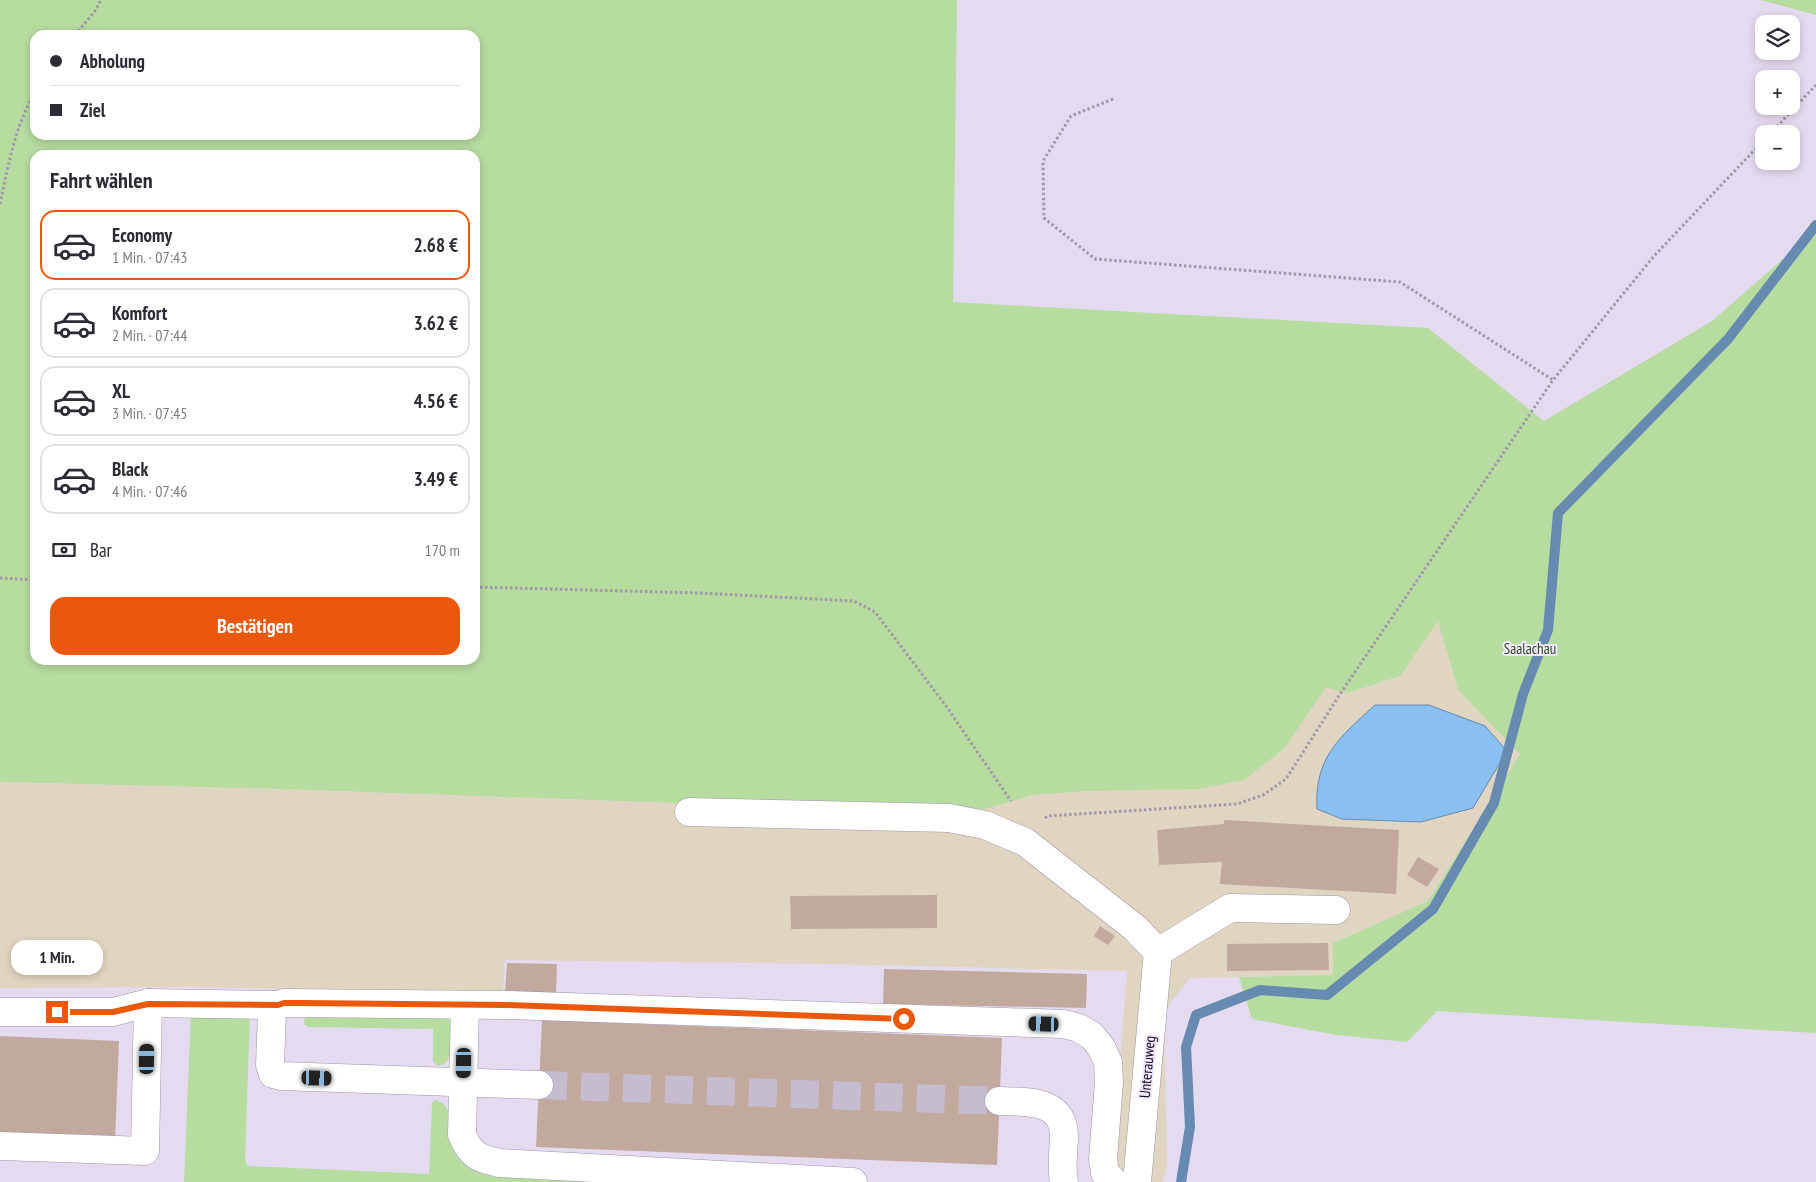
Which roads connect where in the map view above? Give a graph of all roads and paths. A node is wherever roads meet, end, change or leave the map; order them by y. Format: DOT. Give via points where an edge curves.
graph roads {
  1 [pos="101,0"];
  2 [pos="79,30"];
  3 [pos="1816,85"];
  4 [pos="1113,99"];
  5 [pos="30,100"];
  6 [pos="1778,125"];
  7 [pos="1755,149"];
  8 [pos="0,204"];
  9 [pos="1553,380"];
  10 [pos="0,578"];
  11 [pos="30,580"];
  12 [pos="480,587"];
  13 [pos="689,812"];
  14 [pos="1025,842"];
  15 [pos="1336,910"];
  16 [pos="1158,952"];
  17 [pos="148,1004"];
  18 [pos="278,1005"];
  19 [pos="465,1005"];
  20 [pos="0,1012"];
  21 [pos="464,1082"];
  22 [pos="539,1085"];
  23 [pos="999,1101"];
  24 [pos="0,1146"];
  25 [pos="853,1182"];
  26 [pos="1064,1182"];
  27 [pos="1114,1182"];
  28 [pos="1137,1182"];
  1 -- 2 [label="path"];
  3 -- 6 [label="path"];
  4 -- 9 [label="path" via="1072,116 1043,161 1044,218 1095,259 1400,282"];
  5 -- 8 [label="path"];
  7 -- 9 [label="path" via="1654,256"];
  9 -- 14 [label="path" via="1286,779 1263,795 1237,804 1047,816"];
  10 -- 11 [label="path"];
  12 -- 14 [label="path" via="854,601 875,612 946,706 1016,808"];
  13 -- 14 [label="street" via="949,818 985,825"];
  14 -- 16 [label="street" via="1135,928"];
  15 -- 16 [label="street" via="1230,908"];
  16 -- 28 [label="street, Unterauweg"];
  17 -- 18 [label="street"];
  17 -- 20 [label="street" via="113,1012"];
  17 -- 24 [label="street" via="145,1151"];
  18 -- 19 [label="street"];
  18 -- 21 [label="street" via="272,1012 270,1065 273,1074"];
  19 -- 21 [label="street"];
  19 -- 27 [label="street" via="1054,1024 1079,1028 1102,1047 1108,1062 1103,1159 1105,1173"];
  21 -- 22 [label="street"];
  21 -- 25 [label="street" via="462,1136 468,1149 478,1158 500,1164"];
  23 -- 26 [label="street" via="1036,1102 1053,1110 1062,1122 1061,1168"];
}
